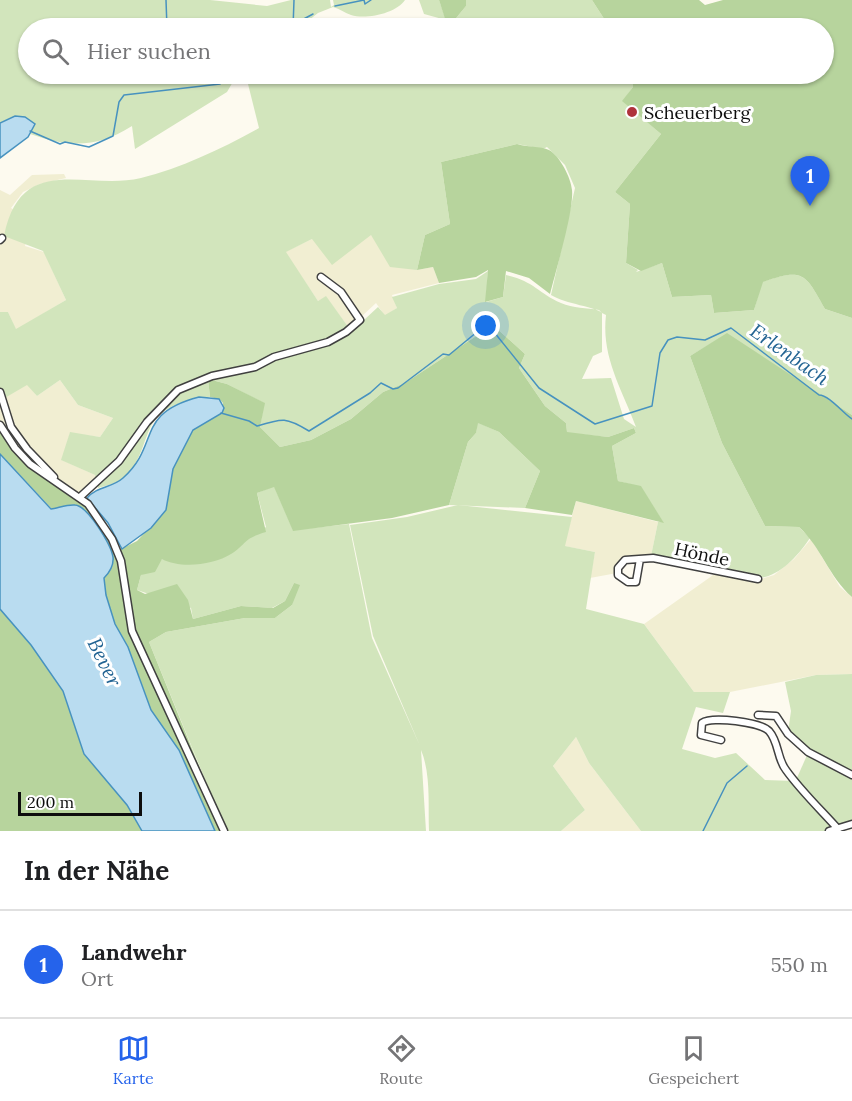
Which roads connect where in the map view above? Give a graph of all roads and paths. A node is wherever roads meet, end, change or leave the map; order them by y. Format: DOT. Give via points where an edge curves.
graph roads {
  1 [pos="321,277"];
  2 [pos="0,392"];
  3 [pos="0,425"];
  4 [pos="56,481"];
  5 [pos="80,497"];
  6 [pos="640,559"];
  7 [pos="758,579"];
  8 [pos="758,715"];
  9 [pos="721,740"];
  10 [pos="852,775"];
  11 [pos="852,824"];
  12 [pos="838,829"];
  13 [pos="224,831"];
  14 [pos="829,831"];
  1 -- 5 [label="street" via="341,292 360,320 328,342 274,357 255,367 190,383 178,390 152,416 124,455"];
  2 -- 4 [label="street" via="11,427"];
  3 -- 4 [label="street" via="21,455"];
  4 -- 5 [label="street"];
  5 -- 13 [label="street" via="104,526 120,557 132,631"];
  6 -- 6 [label="street" via="636,582 618,575 618,568 626,560"];
  6 -- 7 [label="street, Hönde" via="653,558"];
  8 -- 10 [label="street" via="776,716 808,752"];
  9 -- 12 [label="street" via="701,735 702,723 739,722 767,729 785,769"];
  11 -- 12 [label="street"];
  12 -- 14 [label="street"];
}
